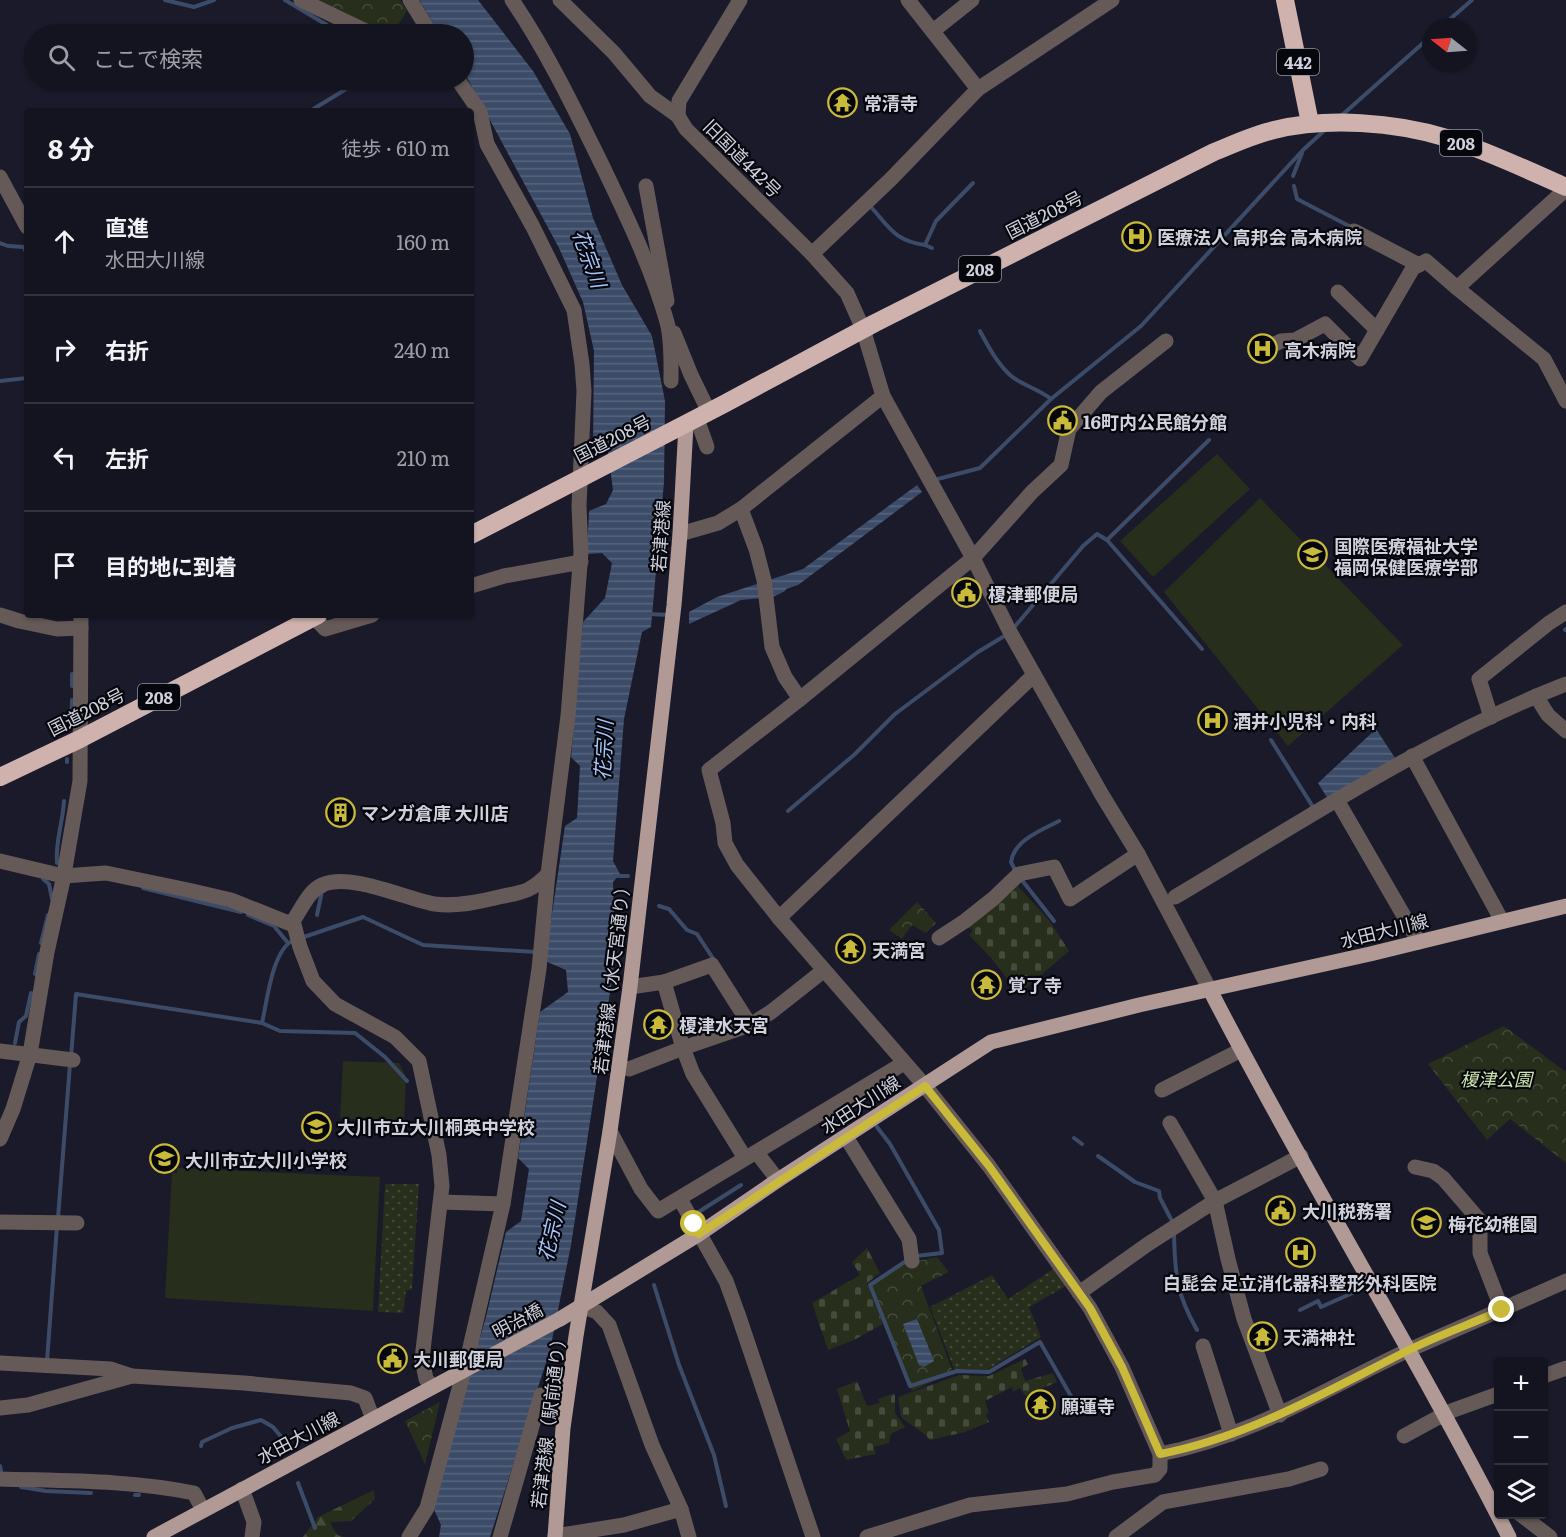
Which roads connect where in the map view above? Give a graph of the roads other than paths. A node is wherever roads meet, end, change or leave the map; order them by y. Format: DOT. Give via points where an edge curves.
graph roads {
  1 [pos="301,0"];
  2 [pos="410,0"];
  3 [pos="512,0"];
  4 [pos="560,0"];
  5 [pos="740,0"];
  6 [pos="908,0"];
  7 [pos="972,0"];
  8 [pos="1112,0"];
  9 [pos="1285,0"];
  10 [pos="351,24"];
  11 [pos="425,24"];
  12 [pos="933,31"];
  13 [pos="978,89"];
  14 [pos="466,90"];
  15 [pos="678,116"];
  16 [pos="1314,123"];
  17 [pos="0,177"];
  18 [pos="646,186"];
  19 [pos="1566,188"];
  20 [pos="5,195"];
  21 [pos="24,223"];
  22 [pos="1354,231"];
  23 [pos="812,254"];
  24 [pos="1419,265"];
  25 [pos="1457,288"];
  26 [pos="1338,292"];
  27 [pos="670,328"];
  28 [pos="863,329"];
  29 [pos="1377,330"];
  30 [pos="1166,341"];
  31 [pos="1263,350"];
  32 [pos="671,381"];
  33 [pos="883,396"];
  34 [pos="1566,401"];
  35 [pos="697,418"];
  36 [pos="707,447"];
  37 [pos="583,476"];
  38 [pos="741,509"];
  39 [pos="474,533"];
  40 [pos="680,534"];
  41 [pos="973,558"];
  42 [pos="581,562"];
  43 [pos="474,585"];
  44 [pos="1566,612"];
  45 [pos="0,615"];
  46 [pos="312,618"];
  47 [pos="317,618"];
  48 [pos="362,618"];
  49 [pos="81,621"];
  50 [pos="669,650"];
  51 [pos="1034,675"];
  52 [pos="1566,684"];
  53 [pos="1536,696"];
  54 [pos="800,699"];
  55 [pos="1491,717"];
  56 [pos="1566,731"];
  57 [pos="80,739"];
  58 [pos="1412,756"];
  59 [pos="0,777"];
  60 [pos="1337,800"];
  61 [pos="1138,854"];
  62 [pos="0,861"];
  63 [pos="548,874"];
  64 [pos="63,876"];
  65 [pos="1176,897"];
  66 [pos="1566,906"];
  67 [pos="778,918"];
  68 [pos="1502,921"];
  69 [pos="292,923"];
  70 [pos="939,938"];
  71 [pos="1419,942"];
  72 [pos="823,971"];
  73 [pos="664,982"];
  74 [pos="630,987"];
  75 [pos="1210,990"];
  76 [pos="750,1025"];
  77 [pos="683,1048"];
  78 [pos="1241,1050"];
  79 [pos="0,1051"];
  80 [pos="30,1054"];
  81 [pos="69,1060"];
  82 [pos="904,1064"];
  83 [pos="620,1066"];
  84 [pos="925,1086"];
  85 [pos="1162,1090"];
  86 [pos="6,1107"];
  87 [pos="1170,1123"];
  88 [pos="610,1131"];
  89 [pos="846,1137"];
  90 [pos="0,1139"];
  91 [pos="751,1156"];
  92 [pos="1301,1156"];
  93 [pos="1415,1167"];
  94 [pos="778,1180"];
  95 [pos="680,1199"];
  96 [pos="1215,1201"];
  97 [pos="441,1202"];
  98 [pos="503,1204"];
  99 [pos="0,1222"];
  100 [pos="77,1223"];
  101 [pos="699,1234"];
  102 [pos="912,1261"];
  103 [pos="1566,1281"];
  104 [pos="1079,1293"];
  105 [pos="581,1306"];
  106 [pos="1502,1310"];
  107 [pos="560,1319"];
  108 [pos="1203,1346"];
  109 [pos="1410,1350"];
  110 [pos="0,1363"];
  111 [pos="1566,1368"];
  112 [pos="461,1372"];
  113 [pos="1548,1375"];
  114 [pos="132,1376"];
  115 [pos="432,1386"];
  116 [pos="541,1395"];
  117 [pos="1494,1395"];
  118 [pos="0,1408"];
  119 [pos="1280,1415"];
  120 [pos="1446,1416"];
  121 [pos="373,1419"];
  122 [pos="1231,1434"];
  123 [pos="1404,1436"];
  124 [pos="1160,1454"];
  125 [pos="1320,1469"];
  126 [pos="1155,1475"];
  127 [pos="0,1479"];
  128 [pos="242,1489"];
  129 [pos="1485,1489"];
  130 [pos="1494,1496"];
  131 [pos="1164,1502"];
  132 [pos="681,1509"];
  133 [pos="203,1510"];
  134 [pos="1523,1519"];
  135 [pos="1533,1532"];
  136 [pos="154,1537"];
  137 [pos="252,1537"];
  138 [pos="409,1537"];
  139 [pos="500,1537"];
  140 [pos="555,1537"];
  141 [pos="689,1537"];
  142 [pos="813,1537"];
  143 [pos="867,1537"];
  144 [pos="1116,1537"];
  145 [pos="1509,1537"];
  146 [pos="1550,1537"];
  1 -- 10 [label="street"];
  2 -- 11 [label="street"];
  3 -- 27 [label="street" via="579,118 640,245"];
  4 -- 15 [label="street" via="614,53 650,96"];
  5 -- 15 [label="street, 旧国道442号" via="679,101"];
  6 -- 12 [label="street"];
  7 -- 12 [label="street"];
  8 -- 13 [label="street"];
  9 -- 16 [label="highway, 442"];
  12 -- 13 [label="street"];
  13 -- 23 [label="street"];
  14 -- 37 [label="street" via="480,112 487,144 574,310 584,391"];
  15 -- 23 [label="street, 旧国道442号" via="686,129"];
  16 -- 19 [label="highway, 国道208号 / 208" via="1404,127 1446,138"];
  16 -- 28 [label="highway, 国道208号 / 208" via="1274,130 1214,152"];
  17 -- 20 [label="street"];
  18 -- 27 [label="street"];
  19 -- 25 [label="street"];
  20 -- 21 [label="street"];
  22 -- 24 [label="street"];
  23 -- 28 [label="street, 旧国道442号" via="847,293"];
  24 -- 25 [label="street" via="1426,261"];
  24 -- 29 [label="street" via="1413,268"];
  25 -- 34 [label="street" via="1544,359"];
  26 -- 29 [label="street"];
  27 -- 32 [label="street"];
  27 -- 35 [label="street" via="691,375"];
  28 -- 33 [label="street, 旧国道442号"];
  28 -- 35 [label="highway, 国道208号 / 208"];
  29 -- 31 [label="street" via="1360,359 1325,324 1295,340 1281,341"];
  30 -- 41 [label="street" via="1101,392 1069,429 1061,465"];
  33 -- 38 [label="street"];
  33 -- 41 [label="street, 旧国道442号"];
  35 -- 36 [label="street"];
  35 -- 37 [label="highway, 国道208号 / 208"];
  35 -- 40 [label="main road, 若津港線"];
  37 -- 39 [label="highway, 国道208号 / 208"];
  37 -- 42 [label="street"];
  38 -- 40 [label="street" via="718,523"];
  38 -- 54 [label="street" via="764,581 772,647"];
  40 -- 50 [label="main road, 若津港線"];
  41 -- 51 [label="street, 旧国道442号"];
  41 -- 54 [label="street"];
  42 -- 43 [label="street"];
  42 -- 63 [label="street" via="568,716"];
  44 -- 55 [label="street" via="1479,679"];
  45 -- 49 [label="street" via="57,629"];
  46 -- 57 [label="highway, 国道208号 / 208"];
  47 -- 48 [label="street" via="324,629"];
  49 -- 57 [label="street"];
  50 -- 74 [label="main road, 若津港線（水天宮通り）"];
  51 -- 61 [label="street, 旧国道442号"];
  51 -- 67 [label="street"];
  52 -- 53 [label="street"];
  53 -- 55 [label="street"];
  53 -- 56 [label="street" via="1548,715"];
  54 -- 67 [label="street" via="710,770 725,843"];
  55 -- 58 [label="street"];
  57 -- 59 [label="highway, 国道208号 / 208"];
  57 -- 64 [label="street" via="80,781"];
  58 -- 60 [label="street"];
  58 -- 68 [label="street"];
  60 -- 65 [label="street"];
  60 -- 71 [label="street"];
  61 -- 70 [label="street" via="1070,899 1054,867 1018,874 994,898"];
  61 -- 75 [label="street, 旧国道442号"];
  62 -- 64 [label="street"];
  63 -- 69 [label="street" via="533,889 471,904 436,904 356,883 324,884 313,890"];
  63 -- 98 [label="street"];
  64 -- 69 [label="street" via="106,873 154,882 231,900"];
  64 -- 80 [label="street"];
  66 -- 68 [label="main road, 水田大川線"];
  67 -- 72 [label="street"];
  68 -- 71 [label="main road, 水田大川線"];
  69 -- 97 [label="street" via="313,981 335,1004 395,1037 419,1062 439,1155"];
  71 -- 75 [label="main road, 水田大川線"];
  72 -- 76 [label="street"];
  72 -- 82 [label="street"];
  73 -- 74 [label="street"];
  73 -- 76 [label="street" via="712,965"];
  73 -- 77 [label="street"];
  74 -- 83 [label="main road, 若津港線（水天宮通り）"];
  75 -- 78 [label="main road"];
  75 -- 84 [label="main road, 水田大川線" via="991,1042"];
  76 -- 77 [label="street"];
  77 -- 83 [label="street" via="629,1069"];
  77 -- 91 [label="street" via="693,1074"];
  78 -- 85 [label="street"];
  78 -- 92 [label="main road"];
  79 -- 80 [label="street"];
  80 -- 81 [label="street"];
  80 -- 86 [label="street"];
  82 -- 84 [label="street"];
  82 -- 91 [label="street"];
  83 -- 88 [label="main road, 若津港線（水天宮通り）"];
  84 -- 89 [label="main road, 水田大川線"];
  84 -- 104 [label="street" via="989,1166"];
  86 -- 90 [label="street"];
  87 -- 96 [label="street"];
  88 -- 95 [label="street" via="641,1189 658,1211"];
  88 -- 105 [label="main road, 若津港線（水天宮通り）"];
  89 -- 94 [label="main road, 水田大川線"];
  89 -- 102 [label="street" via="909,1239"];
  91 -- 94 [label="street"];
  91 -- 95 [label="street"];
  92 -- 96 [label="street"];
  92 -- 109 [label="main road"];
  93 -- 106 [label="street" via="1443,1178 1480,1221 1480,1253"];
  94 -- 101 [label="main road, 水田大川線"];
  95 -- 101 [label="street"];
  96 -- 104 [label="street"];
  96 -- 119 [label="street" via="1244,1319"];
  97 -- 98 [label="street"];
  97 -- 115 [label="street" via="422,1359 426,1379"];
  98 -- 138 [label="street" via="427,1508"];
  99 -- 100 [label="street"];
  101 -- 105 [label="main road, 水田大川線"];
  101 -- 142 [label="street" via="726,1281"];
  103 -- 106 [label="street"];
  104 -- 124 [label="street" via="1122,1367"];
  105 -- 107 [label="main road, 水田大川線"];
  105 -- 132 [label="street" via="597,1312 609,1325 652,1445"];
  105 -- 140 [label="main road, 若津港線（駅前通り）" via="563,1428"];
  106 -- 109 [label="street"];
  107 -- 112 [label="main road, 明治橋, bridge"];
  108 -- 122 [label="street"];
  109 -- 119 [label="street"];
  109 -- 120 [label="main road"];
  110 -- 114 [label="street" via="111,1369"];
  111 -- 113 [label="street"];
  112 -- 115 [label="main road, 水田大川線"];
  114 -- 118 [label="street" via="28,1405"];
  114 -- 121 [label="street" via="351,1393 365,1398"];
  115 -- 121 [label="main road, 水田大川線"];
  116 -- 139 [label="street"];
  117 -- 120 [label="street"];
  119 -- 122 [label="street"];
  120 -- 123 [label="street"];
  120 -- 129 [label="main road"];
  121 -- 128 [label="main road, 水田大川線"];
  122 -- 124 [label="street" via="1189,1449"];
  124 -- 126 [label="street" via="1160,1469"];
  125 -- 131 [label="street" via="1289,1479"];
  126 -- 131 [label="street"];
  126 -- 143 [label="street" via="1067,1494 970,1505"];
  127 -- 133 [label="street" via="179,1490 194,1494"];
  128 -- 133 [label="main road, 水田大川線"];
  128 -- 137 [label="street" via="254,1522"];
  129 -- 130 [label="street"];
  129 -- 145 [label="main road"];
  131 -- 144 [label="street"];
  132 -- 140 [label="street" via="624,1525"];
  132 -- 141 [label="street"];
  133 -- 136 [label="main road, 水田大川線"];
  134 -- 135 [label="street"];
  135 -- 146 [label="street"];
}
